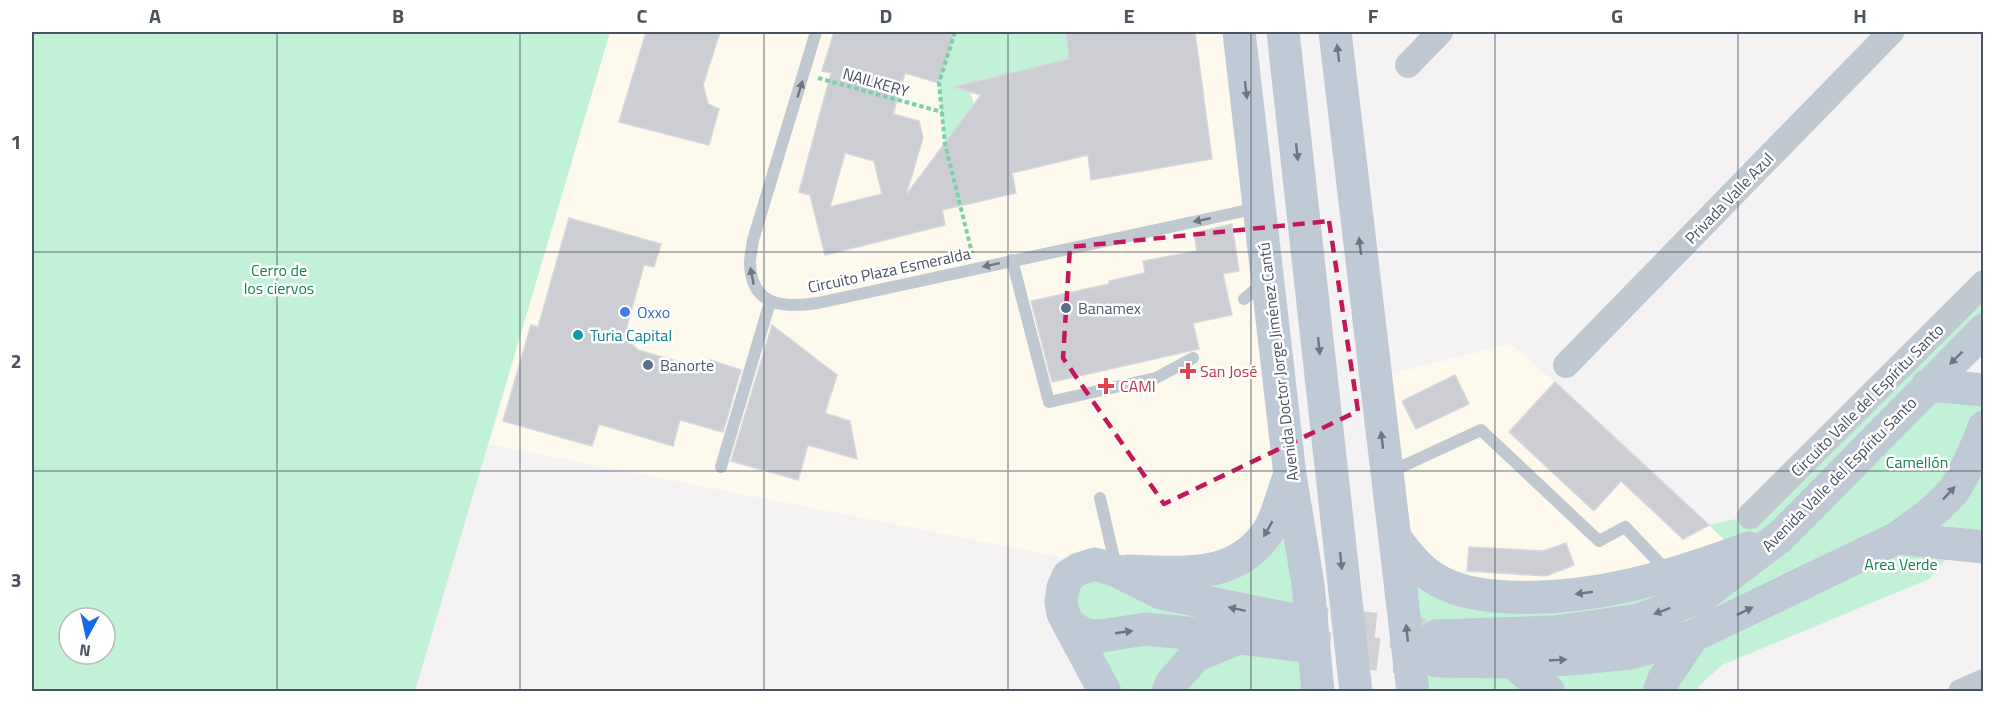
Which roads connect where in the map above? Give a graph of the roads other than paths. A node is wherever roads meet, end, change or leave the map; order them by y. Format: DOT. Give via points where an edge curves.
graph roads {
  1 [pos="816,32"];
  2 [pos="1239,32"];
  3 [pos="1283,32"];
  4 [pos="1335,32"];
  5 [pos="1440,32"];
  6 [pos="1891,32"];
  7 [pos="1408,65"];
  8 [pos="1259,208"];
  9 [pos="1012,260"];
  10 [pos="1268,277"];
  11 [pos="1983,283"];
  12 [pos="1244,299"];
  13 [pos="770,302"];
  14 [pos="1983,330"];
  15 [pos="1193,357"];
  16 [pos="1566,365"];
  17 [pos="1928,385"];
  18 [pos="1983,390"];
  19 [pos="1983,426"];
  20 [pos="721,466"];
  21 [pos="1386,474"];
  22 [pos="1290,475"];
  23 [pos="1333,482"];
  24 [pos="1100,498"];
  25 [pos="1750,516"];
  26 [pos="1908,530"];
  27 [pos="1983,531"];
  28 [pos="1781,536"];
  29 [pos="1396,539"];
  30 [pos="1983,547"];
  31 [pos="1117,571"];
  32 [pos="1671,575"];
  33 [pos="1308,584"];
  34 [pos="1069,625"];
  35 [pos="1693,636"];
  36 [pos="1240,638"];
  37 [pos="1512,662"];
  38 [pos="1983,682"];
  39 [pos="1413,691"];
  40 [pos="1105,692"];
  41 [pos="1168,692"];
  42 [pos="1318,692"];
  43 [pos="1356,692"];
  44 [pos="1549,692"];
  45 [pos="1659,692"];
  46 [pos="1961,692"];
  13 -- 1 [label="lane, one-way" via="754,286 750,263 753,240"];
  2 -- 8 [label="main road, Avenida Doctor Jorge Jiménez Cantú, one-way"];
  3 -- 23 [label="main road, one-way"];
  21 -- 4 [label="main road, one-way"];
  5 -- 7 [label="street"];
  6 -- 16 [label="street, Privada Valle Azul"];
  8 -- 9 [label="lane, Circuito Plaza Esmeralda, one-way"];
  8 -- 10 [label="main road, Avenida Doctor Jorge Jiménez Cantú"];
  9 -- 13 [label="lane, Circuito Plaza Esmeralda, one-way" via="806,305"];
  9 -- 15 [label="lane" via="1049,402 1156,378"];
  10 -- 12 [label="lane"];
  10 -- 22 [label="main road, Avenida Doctor Jorge Jiménez Cantú"];
  11 -- 25 [label="street, Circuito Valle del Espíritu Santo"];
  13 -- 20 [label="lane"];
  14 -- 17 [label="main road, Avenida Valle del Espíritu Santo, one-way"];
  17 -- 18 [label="main road"];
  17 -- 28 [label="main road, Avenida Valle del Espíritu Santo"];
  26 -- 19 [label="main road, Avenida Valle del Espíritu Santo, one-way" via="1954,489"];
  21 -- 29 [label="main road"];
  21 -- 32 [label="lane" via="1480,429 1599,541 1625,527"];
  22 -- 31 [label="main road, one-way" via="1268,532 1242,559 1210,571"];
  22 -- 33 [label="main road, Avenida Doctor Jorge Jiménez Cantú"];
  23 -- 33 [label="main road"];
  23 -- 43 [label="main road, one-way"];
  24 -- 31 [label="lane"];
  26 -- 27 [label="main road"];
  26 -- 30 [label="main road"];
  35 -- 26 [label="main road, Avenida Valle del Espíritu Santo, one-way"];
  28 -- 32 [label="main road"];
  28 -- 37 [label="main road, Avenida Valle del Espíritu Santo, one-way" via="1702,596 1639,620 1436,649"];
  32 -- 29 [label="main road, one-way" via="1566,596 1492,596 1460,590 1435,579 1413,561"];
  39 -- 29 [label="main road, one-way"];
  31 -- 34 [label="main road" via="1095,564 1068,576 1061,602"];
  36 -- 31 [label="main road, one-way" via="1295,633 1161,593"];
  33 -- 42 [label="main road, Avenida Doctor Jorge Jiménez Cantú"];
  34 -- 36 [label="main road, one-way" via="1085,635 1145,629"];
  34 -- 40 [label="main road"];
  37 -- 35 [label="main road, Avenida Valle del Espíritu Santo, one-way" via="1630,653"];
  35 -- 45 [label="main road"];
  36 -- 41 [label="main road" via="1195,656"];
  37 -- 44 [label="main road"];
  38 -- 46 [label="street"];
}
